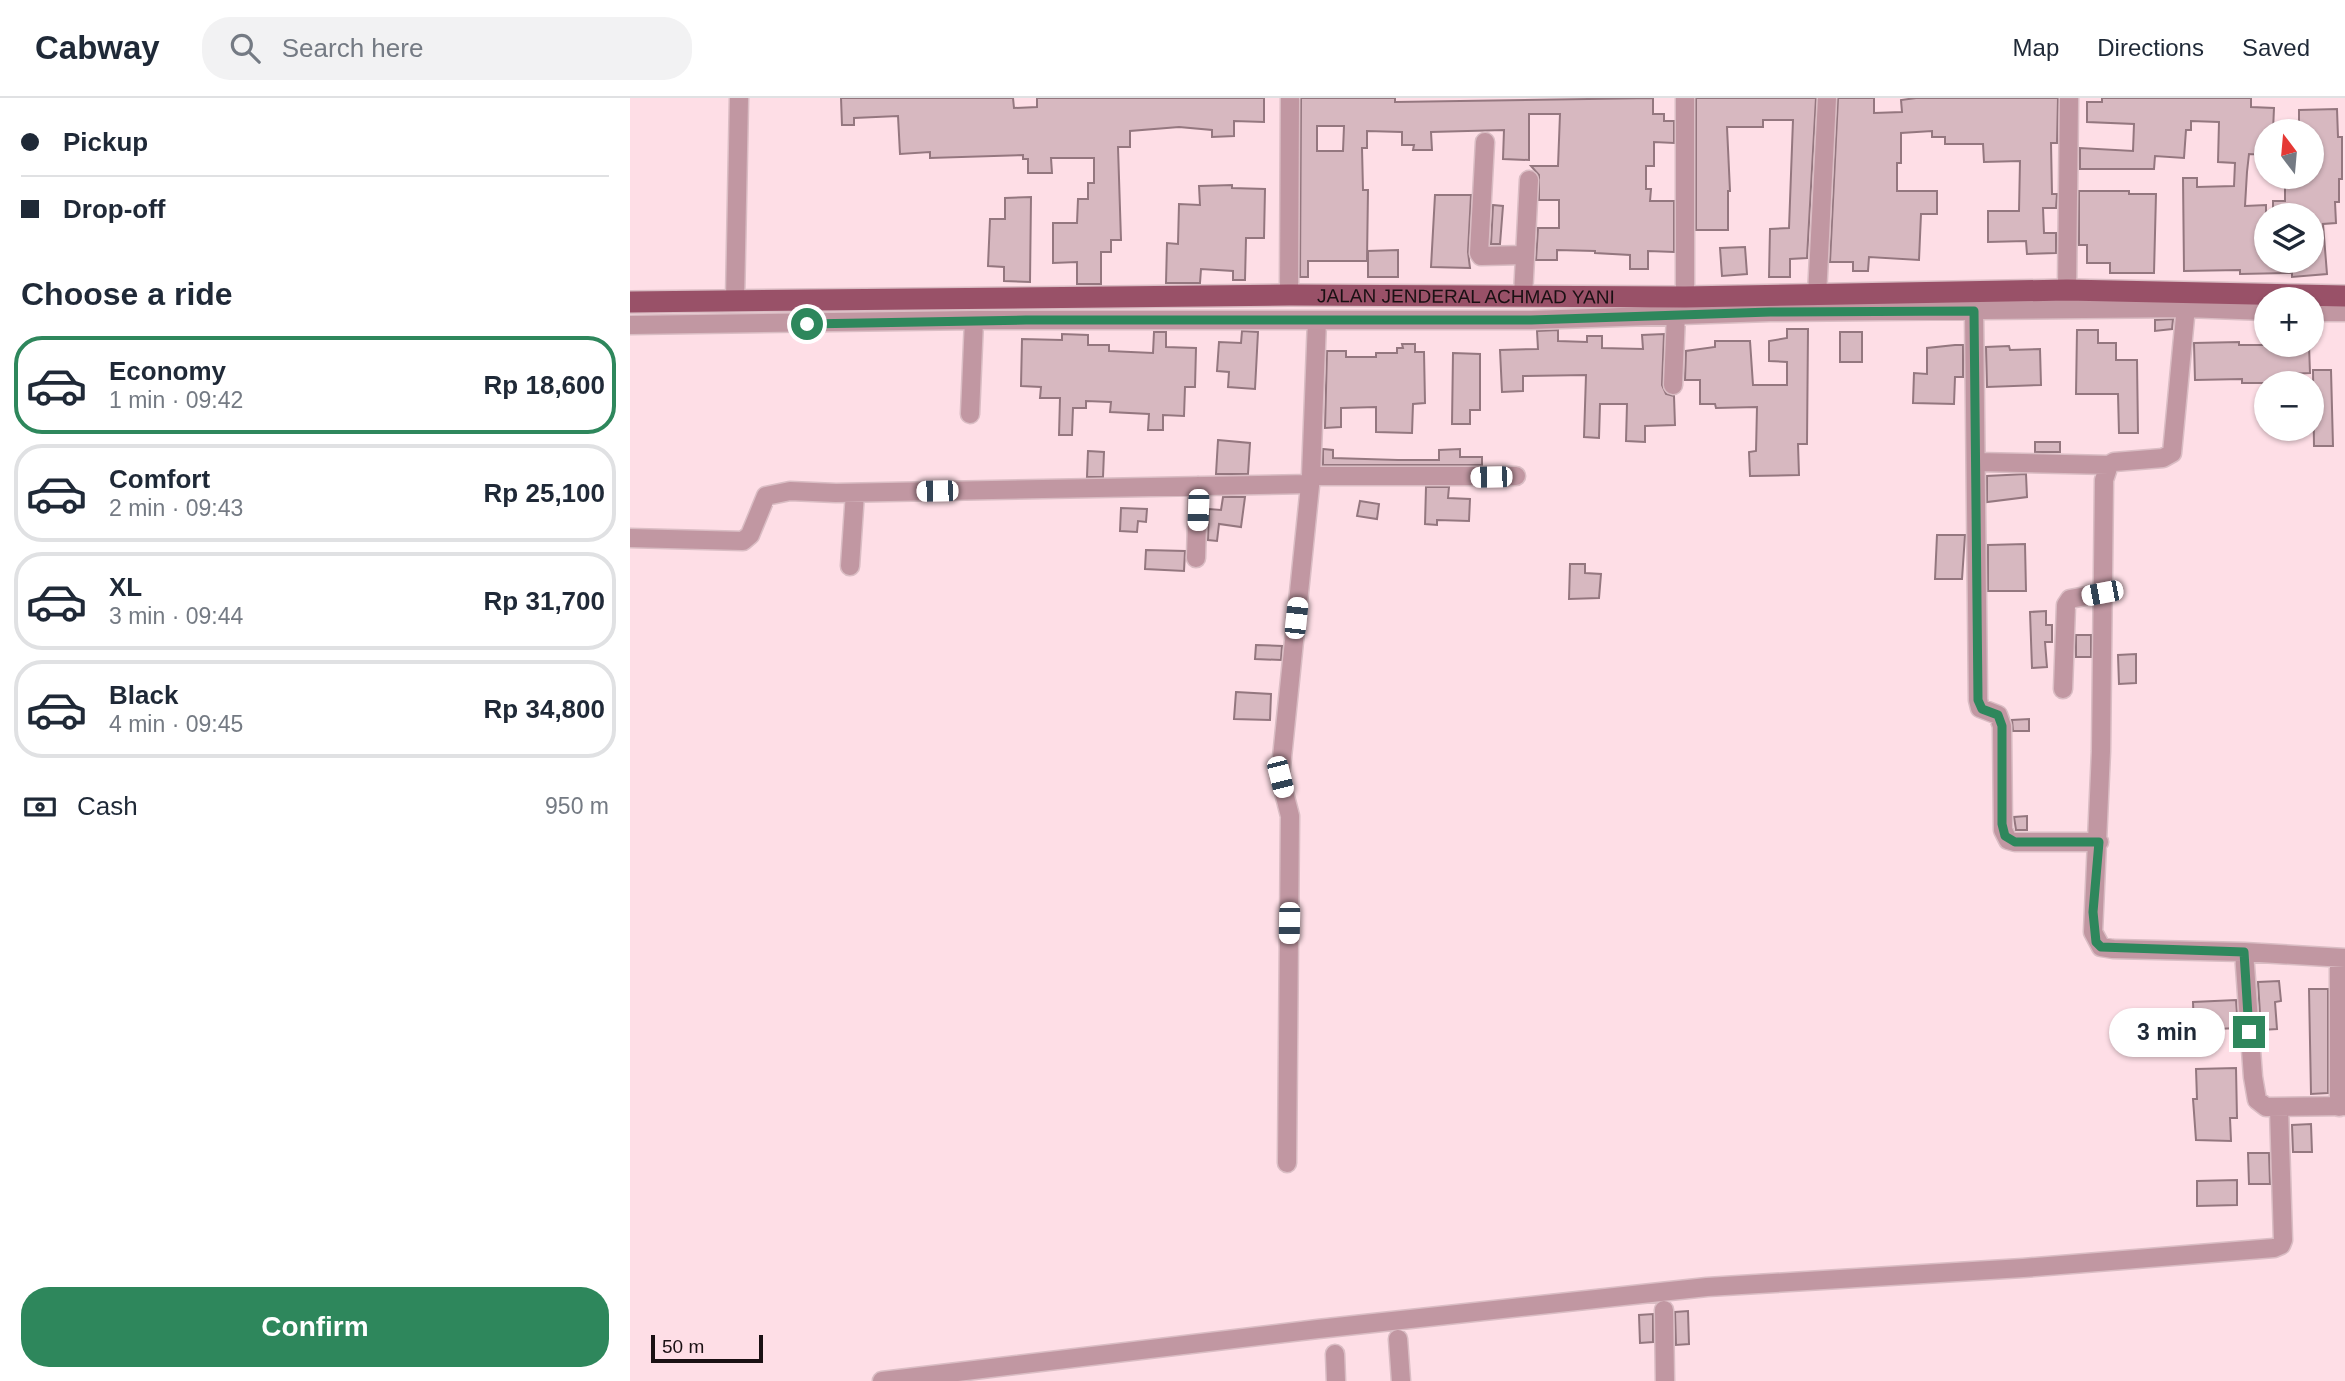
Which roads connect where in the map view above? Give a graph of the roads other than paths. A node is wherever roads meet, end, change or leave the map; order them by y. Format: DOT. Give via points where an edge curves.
graph roads {
  1 [pos="738,98"];
  2 [pos="1290,98"];
  3 [pos="1685,98"];
  4 [pos="1827,98"];
  5 [pos="2069,98"];
  6 [pos="1485,142"];
  7 [pos="1529,180"];
  8 [pos="1524,255"];
  9 [pos="2067,290"];
  10 [pos="1289,295"];
  11 [pos="1817,295"];
  12 [pos="1523,296"];
  13 [pos="2345,296"];
  14 [pos="735,300"];
  15 [pos="2186,300"];
  16 [pos="630,302"];
  17 [pos="1681,306"];
  18 [pos="2254,308"];
  19 [pos="1974,311"];
  20 [pos="2324,312"];
  21 [pos="2345,312"];
  22 [pos="974,320"];
  23 [pos="1317,320"];
  24 [pos="630,325"];
  25 [pos="1673,385"];
  26 [pos="970,414"];
  27 [pos="1976,462"];
  28 [pos="2109,465"];
  29 [pos="1516,476"];
  30 [pos="1310,480"];
  31 [pos="1198,486"];
  32 [pos="855,493"];
  33 [pos="630,538"];
  34 [pos="1196,558"];
  35 [pos="850,566"];
  36 [pos="2102,593"];
  37 [pos="2063,689"];
  38 [pos="2099,842"];
  39 [pos="2244,952"];
  40 [pos="2342,958"];
  41 [pos="2342,1106"];
  42 [pos="2280,1108"];
  43 [pos="1287,1163"];
  44 [pos="1664,1310"];
  45 [pos="1398,1339"];
  46 [pos="1335,1354"];
  47 [pos="883,1381"];
  48 [pos="1336,1381"];
  49 [pos="1401,1381"];
  50 [pos="1665,1381"];
  1 -- 14 [label="street"];
  2 -- 10 [label="street"];
  3 -- 17 [label="street"];
  4 -- 11 [label="street"];
  5 -- 9 [label="street"];
  6 -- 8 [label="street" via="1479,253"];
  7 -- 8 [label="street"];
  8 -- 12 [label="street"];
  9 -- 11 [label="main road, JALAN JENDERAL ACHMAD YANI"];
  9 -- 15 [label="main road, JALAN JENDERAL ACHMAD YANI"];
  10 -- 12 [label="main road, JALAN JENDERAL ACHMAD YANI"];
  10 -- 14 [label="main road, JALAN JENDERAL ACHMAD YANI"];
  11 -- 17 [label="main road, JALAN JENDERAL ACHMAD YANI"];
  12 -- 17 [label="main road, JALAN JENDERAL ACHMAD YANI"];
  13 -- 15 [label="main road, JALAN JENDERAL ACHMAD YANI"];
  14 -- 16 [label="main road, JALAN JENDERAL ACHMAD YANI"];
  15 -- 18 [label="street"];
  15 -- 19 [label="street"];
  15 -- 28 [label="street" via="2172,453"];
  17 -- 19 [label="street"];
  17 -- 23 [label="street" via="1531,320"];
  17 -- 25 [label="street"];
  19 -- 27 [label="street"];
  20 -- 21 [label="street"];
  22 -- 23 [label="street"];
  22 -- 24 [label="street"];
  22 -- 26 [label="street"];
  23 -- 30 [label="street"];
  27 -- 28 [label="street"];
  27 -- 38 [label="street" via="1978,700 1982,709 1998,715 2002,726 2003,830 2008,840 2015,842"];
  28 -- 36 [label="street" via="2103,492"];
  29 -- 30 [label="street"];
  30 -- 31 [label="street"];
  30 -- 43 [label="street" via="1280,777 1290,816"];
  31 -- 32 [label="street"];
  31 -- 34 [label="street"];
  32 -- 33 [label="street" via="790,491 766,496 750,535 743,541"];
  32 -- 35 [label="street"];
  36 -- 37 [label="street" via="2070,599 2066,605"];
  36 -- 38 [label="street"];
  38 -- 39 [label="street" via="2093,912 2096,942 2101,947"];
  39 -- 40 [label="street"];
  39 -- 42 [label="street" via="2257,1100 2266,1107"];
  40 -- 41 [label="street"];
  41 -- 42 [label="street"];
  42 -- 47 [label="street" via="2283,1240 2274,1248 1707,1287"];
  44 -- 50 [label="street"];
  45 -- 49 [label="street"];
  46 -- 48 [label="street"];
}
